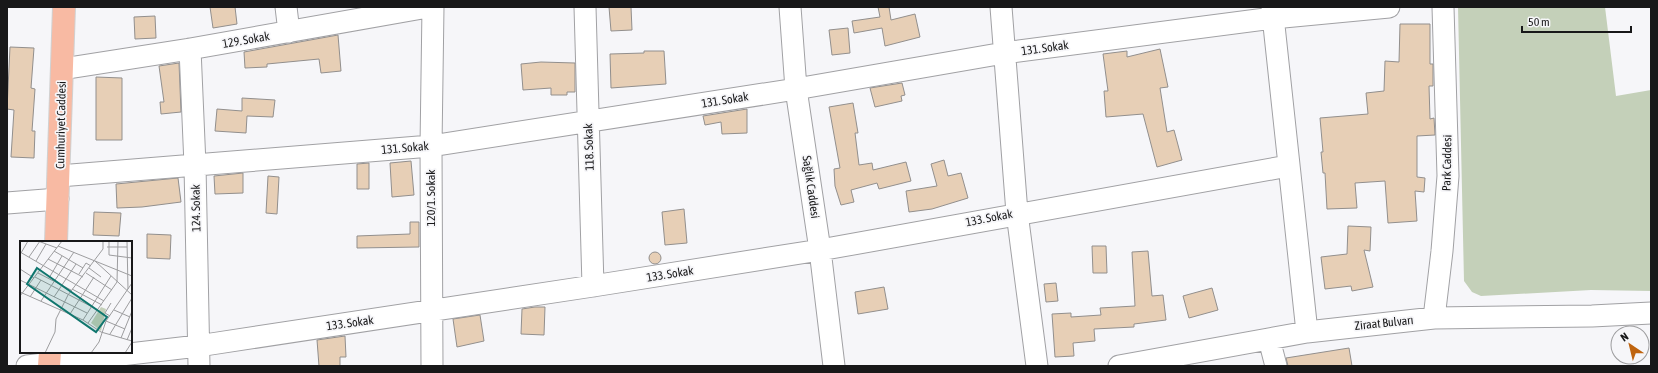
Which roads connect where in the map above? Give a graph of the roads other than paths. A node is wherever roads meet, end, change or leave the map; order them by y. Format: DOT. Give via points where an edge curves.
graph roads {
  1 [pos="64,7"];
  2 [pos="286,7"];
  3 [pos="428,7"];
  4 [pos="433,7"];
  5 [pos="585,7"];
  6 [pos="790,7"];
  7 [pos="1001,7"];
  8 [pos="1389,7"];
  9 [pos="1443,7"];
  10 [pos="1273,12"];
  11 [pos="289,32"];
  12 [pos="190,49"];
  13 [pos="1004,53"];
  14 [pos="62,69"];
  15 [pos="796,88"];
  16 [pos="588,122"];
  17 [pos="431,146"];
  18 [pos="195,165"];
  19 [pos="1288,166"];
  20 [pos="59,176"];
  21 [pos="58,200"];
  22 [pos="7,203"];
  23 [pos="1017,213"];
  24 [pos="56,241"];
  25 [pos="820,250"];
  26 [pos="593,286"];
  27 [pos="431,311"];
  28 [pos="1651,313"];
  29 [pos="1434,318"];
  30 [pos="1307,332"];
  31 [pos="1269,339"];
  32 [pos="198,346"];
  33 [pos="129,353"];
  34 [pos="132,353"];
  35 [pos="50,361"];
  36 [pos="27,366"];
  37 [pos="199,366"];
  38 [pos="432,366"];
  39 [pos="834,366"];
  40 [pos="1037,366"];
  41 [pos="1120,366"];
  42 [pos="1276,366"];
  1 -- 14 [label="main road, Cumhuriyet Caddesi"];
  2 -- 11 [label="street"];
  3 -- 11 [label="street, 129. Sokak"];
  4 -- 17 [label="street, 120/1. Sokak"];
  5 -- 16 [label="street, 118. Sokak"];
  6 -- 15 [label="street, Sağlık Caddesi"];
  7 -- 13 [label="street"];
  8 -- 10 [label="street, 131. Sokak"];
  9 -- 29 [label="street, Park Caddesi" via="1448,176"];
  10 -- 13 [label="street, 131. Sokak"];
  10 -- 19 [label="street"];
  11 -- 12 [label="street, 129. Sokak"];
  12 -- 14 [label="street, 129. Sokak"];
  12 -- 18 [label="street, 124. Sokak"];
  13 -- 15 [label="street, 131. Sokak"];
  13 -- 23 [label="street"];
  14 -- 20 [label="main road, Cumhuriyet Caddesi"];
  15 -- 16 [label="street, 131. Sokak"];
  15 -- 25 [label="street, Sağlık Caddesi"];
  16 -- 17 [label="street, 131. Sokak"];
  16 -- 26 [label="street, 118. Sokak"];
  17 -- 18 [label="street, 131. Sokak"];
  17 -- 27 [label="street, 120/1. Sokak"];
  18 -- 20 [label="street, 131. Sokak"];
  18 -- 32 [label="street, 124. Sokak"];
  19 -- 23 [label="street, 133. Sokak"];
  19 -- 30 [label="street"];
  20 -- 21 [label="main road, Cumhuriyet Caddesi"];
  21 -- 22 [label="street"];
  21 -- 24 [label="main road, Cumhuriyet Caddesi"];
  23 -- 25 [label="street, 133. Sokak"];
  23 -- 40 [label="street"];
  25 -- 26 [label="street, 133. Sokak"];
  25 -- 39 [label="street, Sağlık Caddesi"];
  26 -- 27 [label="street, 133. Sokak"];
  27 -- 32 [label="street, 133. Sokak"];
  27 -- 38 [label="street, 120/1. Sokak"];
  28 -- 29 [label="street, Ziraat Bulvarı"];
  29 -- 30 [label="street, Ziraat Bulvarı"];
  30 -- 31 [label="street, Ziraat Bulvarı"];
  31 -- 41 [label="street, Ziraat Bulvarı"];
  31 -- 42 [label="street"];
  32 -- 34 [label="street, 133. Sokak"];
  32 -- 37 [label="street, 124. Sokak"];
  33 -- 35 [label="street, 133. Sokak"];
  35 -- 36 [label="street, 133. Sokak"];
}
